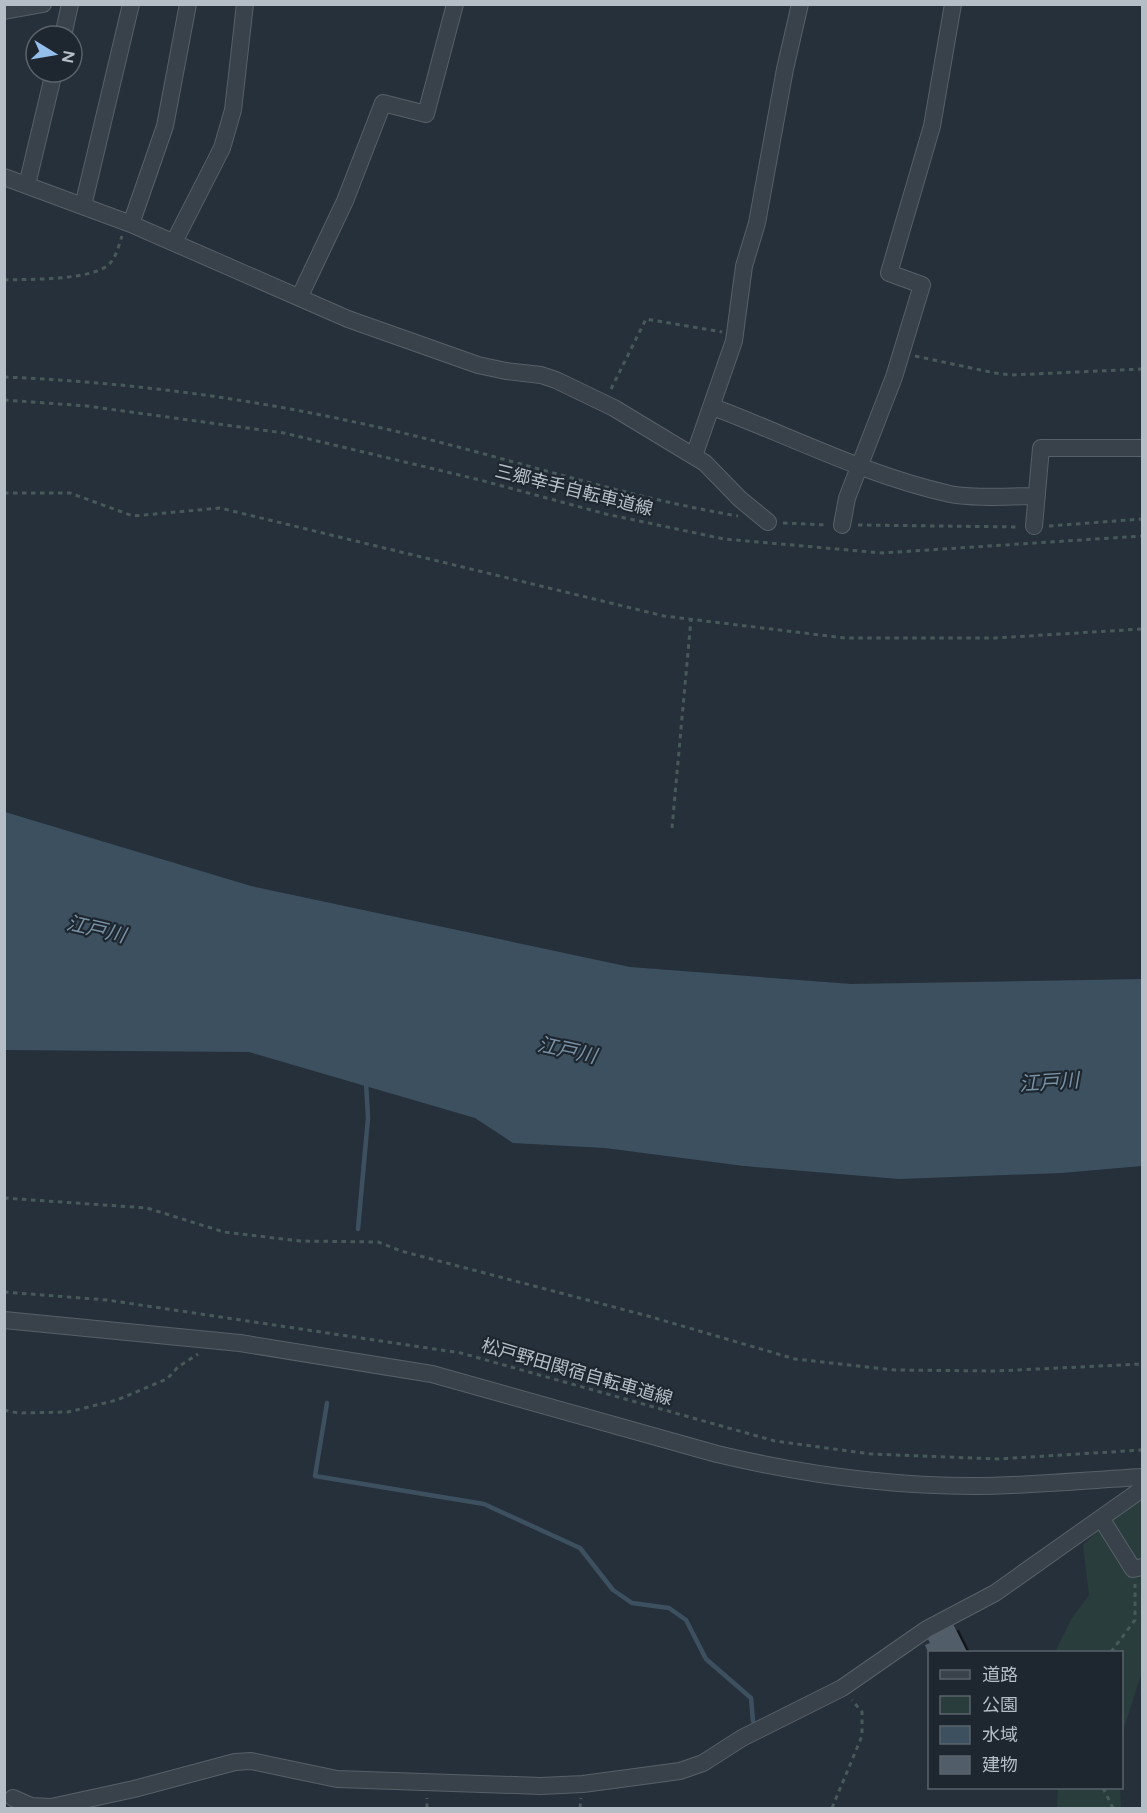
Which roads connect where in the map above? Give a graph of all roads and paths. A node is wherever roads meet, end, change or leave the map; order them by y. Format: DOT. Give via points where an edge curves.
graph roads {
  1 [pos="43,4"];
  2 [pos="70,4"];
  3 [pos="130,4"];
  4 [pos="188,4"];
  5 [pos="245,4"];
  6 [pos="455,4"];
  7 [pos="800,4"];
  8 [pos="953,4"];
  9 [pos="5,11"];
  10 [pos="66,24"];
  11 [pos="51,84"];
  12 [pos="4,177"];
  13 [pos="27,185"];
  14 [pos="83,206"];
  15 [pos="129,223"];
  16 [pos="174,242"];
  17 [pos="4,280"];
  18 [pos="300,296"];
  19 [pos="735,335"];
  20 [pos="901,353"];
  21 [pos="1143,369"];
  22 [pos="4,376"];
  23 [pos="4,399"];
  24 [pos="604,403"];
  25 [pos="713,407"];
  26 [pos="1143,448"];
  27 [pos="694,456"];
  28 [pos="859,464"];
  29 [pos="4,493"];
  30 [pos="1036,496"];
  31 [pos="1143,519"];
  32 [pos="768,522"];
  33 [pos="842,525"];
  34 [pos="1034,526"];
  35 [pos="1143,536"];
  36 [pos="691,619"];
  37 [pos="1143,629"];
  38 [pos="672,828"];
  39 [pos="4,1197"];
  40 [pos="4,1292"];
  41 [pos="4,1320"];
  42 [pos="220,1340"];
  43 [pos="1143,1364"];
  44 [pos="4,1410"];
  45 [pos="1143,1450"];
  46 [pos="1143,1477"];
  47 [pos="1143,1489"];
  48 [pos="1101,1518"];
  49 [pos="1139,1571"];
  50 [pos="1112,1651"];
  51 [pos="842,1688"];
  52 [pos="1103,1789"];
  53 [pos="13,1798"];
  54 [pos="832,1809"];
  55 [pos="1113,1809"];
  1 -- 9 [label="street"];
  2 -- 10 [label="street"];
  3 -- 14 [label="street"];
  4 -- 15 [label="street" via="165,126"];
  5 -- 16 [label="street" via="233,110 222,148"];
  6 -- 18 [label="street" via="426,114 383,103 345,201"];
  7 -- 19 [label="street" via="740,290"];
  8 -- 20 [label="street" via="932,126 889,273 922,285"];
  11 -- 13 [label="street"];
  12 -- 13 [label="street"];
  13 -- 14 [label="street"];
  14 -- 15 [label="street"];
  15 -- 16 [label="street"];
  15 -- 17 [label="path" via="107,266 78,275"];
  16 -- 18 [label="street"];
  18 -- 24 [label="street" via="348,319 478,365 541,375"];
  19 -- 24 [label="path" via="646,319"];
  19 -- 25 [label="street"];
  20 -- 21 [label="path" via="1012,375"];
  20 -- 28 [label="street"];
  22 -- 32 [label="path" via="91,381 251,402 426,439 626,494"];
  23 -- 35 [label="path, 三郷幸手自転車道線" via="87,406 284,433 606,514 724,539 882,553"];
  24 -- 27 [label="street"];
  25 -- 27 [label="street"];
  25 -- 28 [label="street"];
  26 -- 30 [label="street" via="1041,448"];
  27 -- 32 [label="street"];
  28 -- 30 [label="street" via="952,494"];
  28 -- 33 [label="street"];
  29 -- 36 [label="path" via="70,493 133,516 220,508 664,616"];
  30 -- 34 [label="street"];
  31 -- 34 [label="path"];
  32 -- 33 [label="path"];
  33 -- 34 [label="path"];
  36 -- 37 [label="path" via="845,638 995,638"];
  36 -- 38 [label="path"];
  39 -- 43 [label="path" via="147,1208 224,1232 278,1239 378,1242 795,1359 896,1370 996,1371"];
  40 -- 45 [label="path, 松戸野田関宿自転車道線" via="167,1308 461,1353 775,1441 850,1451 998,1459"];
  41 -- 42 [label="street"];
  42 -- 44 [label="path" via="178,1366 167,1379 117,1400 68,1412"];
  42 -- 46 [label="street" via="432,1374 717,1454 801,1472 975,1486"];
  47 -- 48 [label="street"];
  48 -- 49 [label="street" via="1133,1569"];
  48 -- 51 [label="street" via="995,1593 927,1629"];
  49 -- 50 [label="path" via="1135,1620"];
  51 -- 53 [label="street" via="742,1738 703,1763 638,1778 541,1786 337,1779 251,1761 51,1807 30,1806"];
  51 -- 54 [label="path" via="862,1712 862,1736"];
  52 -- 55 [label="path"];
}
